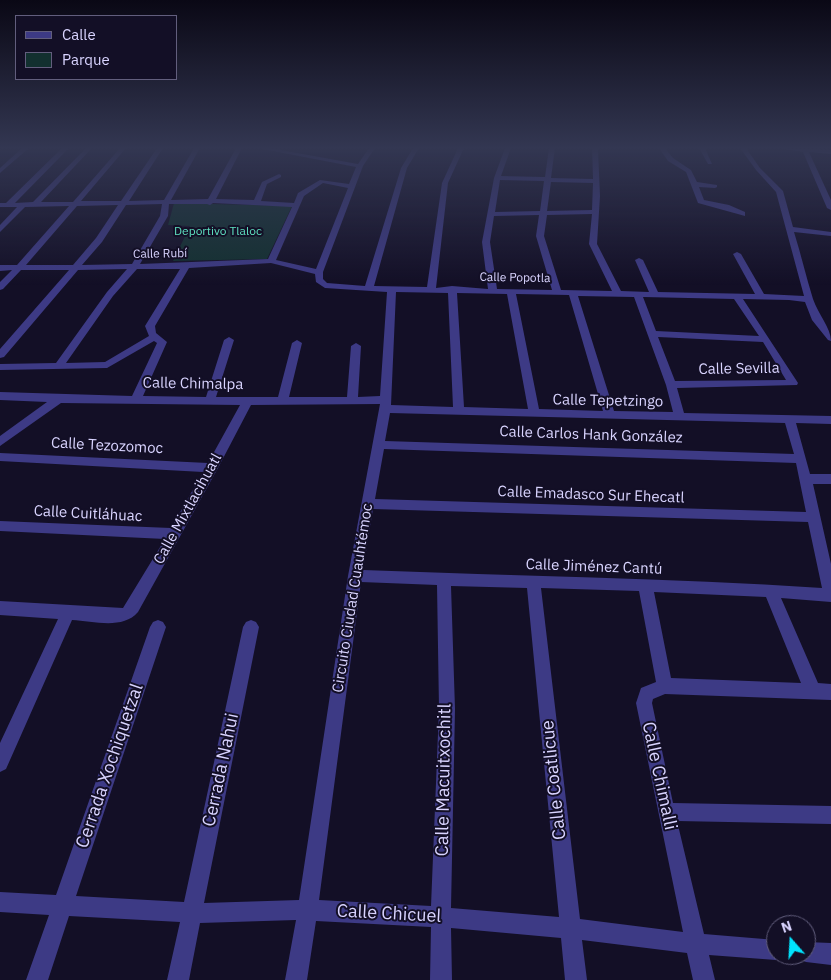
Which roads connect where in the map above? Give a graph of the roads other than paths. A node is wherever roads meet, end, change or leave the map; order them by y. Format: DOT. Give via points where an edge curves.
graph roads {
  1 [pos="19,194"];
  2 [pos="45,194"];
  3 [pos="84,194"];
  4 [pos="129,194"];
  5 [pos="171,194"];
  6 [pos="215,194"];
  7 [pos="259,194"];
  8 [pos="303,194"];
  9 [pos="350,194"];
  10 [pos="397,194"];
  11 [pos="444,194"];
  12 [pos="495,194"];
  13 [pos="545,194"];
  14 [pos="597,194"];
  15 [pos="698,194"];
  16 [pos="780,194"];
  17 [pos="825,194"];
  18 [pos="166,202"];
  19 [pos="256,202"];
  20 [pos="123,203"];
  21 [pos="210,203"];
  22 [pos="8,204"];
  23 [pos="24,204"];
  24 [pos="35,204"];
  25 [pos="75,204"];
  26 [pos="0,205"];
  27 [pos="296,205"];
  28 [pos="831,208"];
  29 [pos="596,212"];
  30 [pos="543,213"];
  31 [pos="492,214"];
  32 [pos="742,214"];
  33 [pos="4,221"];
  34 [pos="789,228"];
  35 [pos="0,230"];
  36 [pos="831,234"];
  37 [pos="737,254"];
  38 [pos="639,260"];
  39 [pos="271,261"];
  40 [pos="186,266"];
  41 [pos="134,267"];
  42 [pos="0,268"];
  43 [pos="19,268"];
  44 [pos="76,268"];
  45 [pos="319,276"];
  46 [pos="0,287"];
  47 [pos="369,289"];
  48 [pos="392,289"];
  49 [pos="431,289"];
  50 [pos="452,290"];
  51 [pos="493,291"];
  52 [pos="511,291"];
  53 [pos="557,292"];
  54 [pos="572,292"];
  55 [pos="617,293"];
  56 [pos="637,294"];
  57 [pos="655,294"];
  58 [pos="737,297"];
  59 [pos="761,297"];
  60 [pos="810,300"];
  61 [pos="817,320"];
  62 [pos="831,320"];
  63 [pos="652,334"];
  64 [pos="154,337"];
  65 [pos="831,338"];
  66 [pos="766,339"];
  67 [pos="230,340"];
  68 [pos="297,343"];
  69 [pos="356,346"];
  70 [pos="0,355"];
  71 [pos="0,367"];
  72 [pos="58,367"];
  73 [pos="671,385"];
  74 [pos="0,396"];
  75 [pos="137,398"];
  76 [pos="59,399"];
  77 [pos="352,399"];
  78 [pos="210,400"];
  79 [pos="283,400"];
  80 [pos="247,401"];
  81 [pos="385,405"];
  82 [pos="459,411"];
  83 [pos="534,414"];
  84 [pos="610,415"];
  85 [pos="680,417"];
  86 [pos="790,420"];
  87 [pos="831,420"];
  88 [pos="0,442"];
  89 [pos="380,445"];
  90 [pos="0,457"];
  91 [pos="801,459"];
  92 [pos="212,468"];
  93 [pos="804,479"];
  94 [pos="831,479"];
  95 [pos="368,504"];
  96 [pos="814,518"];
  97 [pos="0,526"];
  98 [pos="174,534"];
  99 [pos="355,576"];
  100 [pos="444,580"];
  101 [pos="533,581"];
  102 [pos="645,585"];
  103 [pos="770,590"];
  104 [pos="831,596"];
  105 [pos="0,608"];
  106 [pos="68,612"];
  107 [pos="158,627"];
  108 [pos="251,627"];
  109 [pos="665,686"];
  110 [pos="813,691"];
  111 [pos="831,692"];
  112 [pos="0,763"];
  113 [pos="666,812"];
  114 [pos="831,815"];
  115 [pos="0,902"];
  116 [pos="62,906"];
  117 [pos="308,910"];
  118 [pos="191,913"];
  119 [pos="440,917"];
  120 [pos="569,928"];
  121 [pos="695,944"];
  122 [pos="766,949"];
  123 [pos="816,953"];
  124 [pos="831,954"];
  125 [pos="37,980"];
  126 [pos="178,980"];
  127 [pos="296,980"];
  128 [pos="441,980"];
  129 [pos="576,980"];
  130 [pos="704,980"];
  1 -- 22 [label="street"];
  2 -- 24 [label="street"];
  3 -- 25 [label="street"];
  4 -- 20 [label="street"];
  5 -- 18 [label="street"];
  6 -- 21 [label="street"];
  7 -- 19 [label="street"];
  8 -- 27 [label="street"];
  9 -- 45 [label="street"];
  10 -- 47 [label="street"];
  11 -- 49 [label="street"];
  12 -- 31 [label="street"];
  13 -- 30 [label="street"];
  14 -- 29 [label="street"];
  15 -- 32 [label="street" via="701,201"];
  16 -- 34 [label="street"];
  17 -- 28 [label="street"];
  18 -- 20 [label="street"];
  18 -- 21 [label="street"];
  18 -- 41 [label="street" via="164,216"];
  19 -- 21 [label="street"];
  19 -- 27 [label="street"];
  20 -- 25 [label="street"];
  20 -- 44 [label="street"];
  22 -- 23 [label="street"];
  22 -- 26 [label="street"];
  23 -- 24 [label="street"];
  23 -- 33 [label="street"];
  24 -- 25 [label="street"];
  25 -- 43 [label="street"];
  27 -- 39 [label="street"];
  29 -- 30 [label="street"];
  29 -- 55 [label="street" via="592,237"];
  30 -- 31 [label="street"];
  30 -- 53 [label="street" via="540,236"];
  31 -- 51 [label="street" via="486,242"];
  33 -- 35 [label="street"];
  34 -- 36 [label="street"];
  34 -- 60 [label="street"];
  37 -- 59 [label="street"];
  38 -- 57 [label="street"];
  39 -- 40 [label="street, Calle Rubí"];
  39 -- 45 [label="street, Calle Rubí"];
  40 -- 41 [label="street, Calle Rubí"];
  40 -- 64 [label="street" via="150,326"];
  41 -- 44 [label="street, Calle Rubí"];
  41 -- 72 [label="street" via="110,294"];
  42 -- 43 [label="street, Calle Rubí"];
  43 -- 44 [label="street, Calle Rubí"];
  43 -- 46 [label="street"];
  44 -- 70 [label="street"];
  45 -- 47 [label="street" via="326,285"];
  47 -- 48 [label="street"];
  48 -- 49 [label="street, Calle Popotla"];
  48 -- 81 [label="street, Circuito Ciudad Cuauhtémoc"];
  49 -- 50 [label="street, Calle Popotla"];
  50 -- 51 [label="street, Calle Popotla"];
  50 -- 82 [label="street"];
  51 -- 52 [label="street, Calle Popotla"];
  52 -- 53 [label="street, Calle Popotla"];
  52 -- 83 [label="street"];
  53 -- 54 [label="street, Calle Popotla"];
  54 -- 55 [label="street, Calle Popotla"];
  54 -- 84 [label="street"];
  55 -- 56 [label="street, Calle Popotla"];
  56 -- 57 [label="street, Calle Popotla"];
  56 -- 63 [label="street"];
  57 -- 58 [label="street, Calle Popotla"];
  58 -- 59 [label="street, Calle Popotla"];
  58 -- 66 [label="street, Calle Sevilla"];
  59 -- 60 [label="street, Calle Popotla" via="790,296"];
  60 -- 61 [label="street"];
  61 -- 62 [label="street"];
  61 -- 65 [label="street"];
  63 -- 66 [label="street"];
  63 -- 73 [label="street"];
  64 -- 72 [label="street" via="107,365"];
  64 -- 75 [label="street" via="162,342"];
  66 -- 73 [label="street, Calle Sevilla" via="793,383"];
  67 -- 78 [label="street"];
  68 -- 79 [label="street"];
  69 -- 77 [label="street"];
  71 -- 72 [label="street"];
  73 -- 85 [label="street"];
  74 -- 76 [label="street, Calle Chimalpa"];
  75 -- 76 [label="street, Calle Chimalpa"];
  75 -- 78 [label="street, Calle Chimalpa"];
  76 -- 88 [label="street"];
  77 -- 79 [label="street, Calle Chimalpa"];
  77 -- 81 [label="street, Calle Chimalpa"];
  78 -- 80 [label="street, Calle Chimalpa"];
  79 -- 80 [label="street, Calle Chimalpa"];
  80 -- 92 [label="street, Calle Mixtlacihuatl"];
  81 -- 82 [label="street, Calle Tepetzingo"];
  81 -- 89 [label="street, Circuito Ciudad Cuauhtémoc"];
  82 -- 83 [label="street, Calle Tepetzingo"];
  83 -- 84 [label="street, Calle Tepetzingo"];
  84 -- 85 [label="street, Calle Tepetzingo"];
  85 -- 86 [label="street, Calle Tepetzingo"];
  86 -- 87 [label="street, Calle Tepetzingo"];
  86 -- 91 [label="street"];
  89 -- 91 [label="street, Calle Carlos Hank González"];
  89 -- 95 [label="street, Circuito Ciudad Cuauhtémoc"];
  90 -- 92 [label="street, Calle Tezozomoc"];
  91 -- 93 [label="street"];
  92 -- 98 [label="street, Calle Mixtlacihuatl"];
  93 -- 94 [label="street"];
  93 -- 96 [label="street"];
  95 -- 96 [label="street, Calle Emadasco Sur Ehecatl"];
  95 -- 99 [label="street, Circuito Ciudad Cuauhtémoc"];
  96 -- 104 [label="street"];
  97 -- 98 [label="street, Calle Cuitláhuac"];
  98 -- 106 [label="street, Calle Mixtlacihuatl" via="127,614"];
  99 -- 100 [label="street, Calle Jiménez Cantú"];
  99 -- 117 [label="street, Circuito Ciudad Cuauhtémoc"];
  100 -- 101 [label="street, Calle Jiménez Cantú"];
  100 -- 119 [label="street, Calle Macuitxochitl" via="447,709"];
  101 -- 102 [label="street, Calle Jiménez Cantú"];
  101 -- 120 [label="street, Calle Coatlicue"];
  102 -- 103 [label="street, Calle Jiménez Cantú"];
  102 -- 109 [label="street"];
  103 -- 104 [label="street, Calle Jiménez Cantú"];
  103 -- 110 [label="street"];
  105 -- 106 [label="street"];
  106 -- 112 [label="street"];
  107 -- 116 [label="street, Cerrada Xochiquetzal"];
  108 -- 118 [label="street, Cerrada Nahui"];
  109 -- 110 [label="street"];
  109 -- 113 [label="street, Calle Chimalli" via="647,694 644,703"];
  110 -- 111 [label="street"];
  113 -- 114 [label="street"];
  113 -- 121 [label="street, Calle Chimalli"];
  115 -- 116 [label="street, Calle Chicuel"];
  116 -- 118 [label="street, Calle Chicuel"];
  116 -- 125 [label="street, Cerrada Xochiquetzal"];
  117 -- 118 [label="street, Calle Chicuel"];
  117 -- 119 [label="street, Calle Chicuel"];
  117 -- 127 [label="street, Circuito Ciudad Cuauhtémoc"];
  118 -- 126 [label="street, Cerrada Nahui"];
  119 -- 120 [label="street, Calle Chicuel"];
  119 -- 128 [label="street, Calle Macuitxochitl"];
  120 -- 121 [label="street, Calle Chicuel"];
  120 -- 129 [label="street, Calle Coatlicue"];
  121 -- 122 [label="street, Calle Chicuel"];
  121 -- 130 [label="street, Calle Chimalli"];
  123 -- 124 [label="street"];
}
